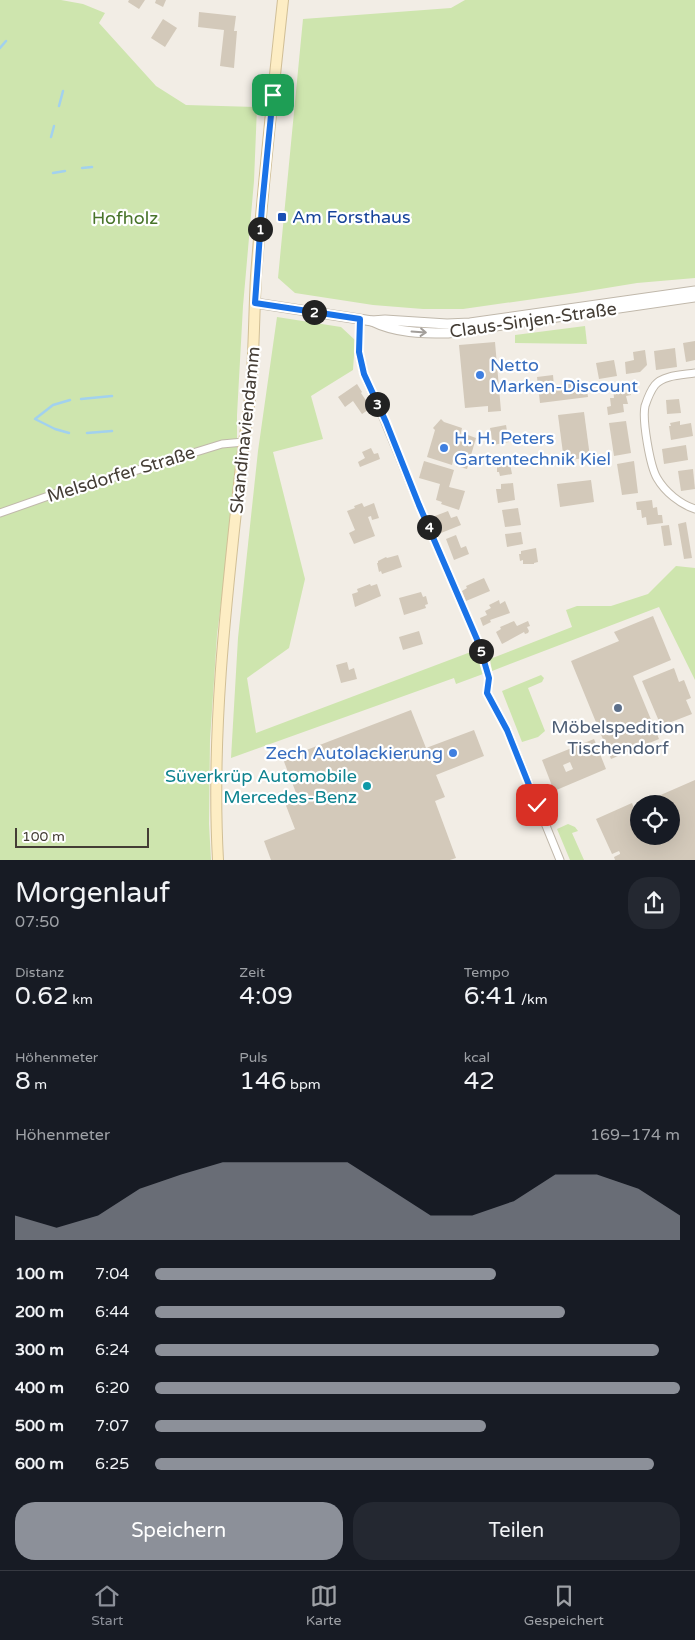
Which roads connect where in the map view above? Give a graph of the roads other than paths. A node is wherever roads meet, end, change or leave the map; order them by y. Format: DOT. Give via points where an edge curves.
graph roads {
  1 [pos="284,0"];
  2 [pos="695,290"];
  3 [pos="695,297"];
  4 [pos="255,303"];
  5 [pos="360,319"];
  6 [pos="372,321"];
  7 [pos="695,373"];
  8 [pos="244,442"];
  9 [pos="695,509"];
  10 [pos="0,513"];
  11 [pos="218,860"];
  12 [pos="560,860"];
  1 -- 4 [label="main road, Skandinaviendamm"];
  2 -- 6 [label="street, Claus-Sinjen-Straße" via="470,322"];
  6 -- 3 [label="street, Claus-Sinjen-Straße, one-way" via="402,331 448,333"];
  4 -- 5 [label="street, Claus-Sinjen-Straße"];
  4 -- 8 [label="main road, Skandinaviendamm" via="251,388"];
  5 -- 6 [label="street, Claus-Sinjen-Straße"];
  5 -- 12 [label="street" via="359,352 364,374 479,644 489,678 487,693 507,730"];
  7 -- 9 [label="street" via="662,380 655,385 644,419 656,478 670,495"];
  8 -- 10 [label="street, Melsdorfer Straße" via="222,444"];
  8 -- 11 [label="main road, Skandinaviendamm" via="219,705"];
}
